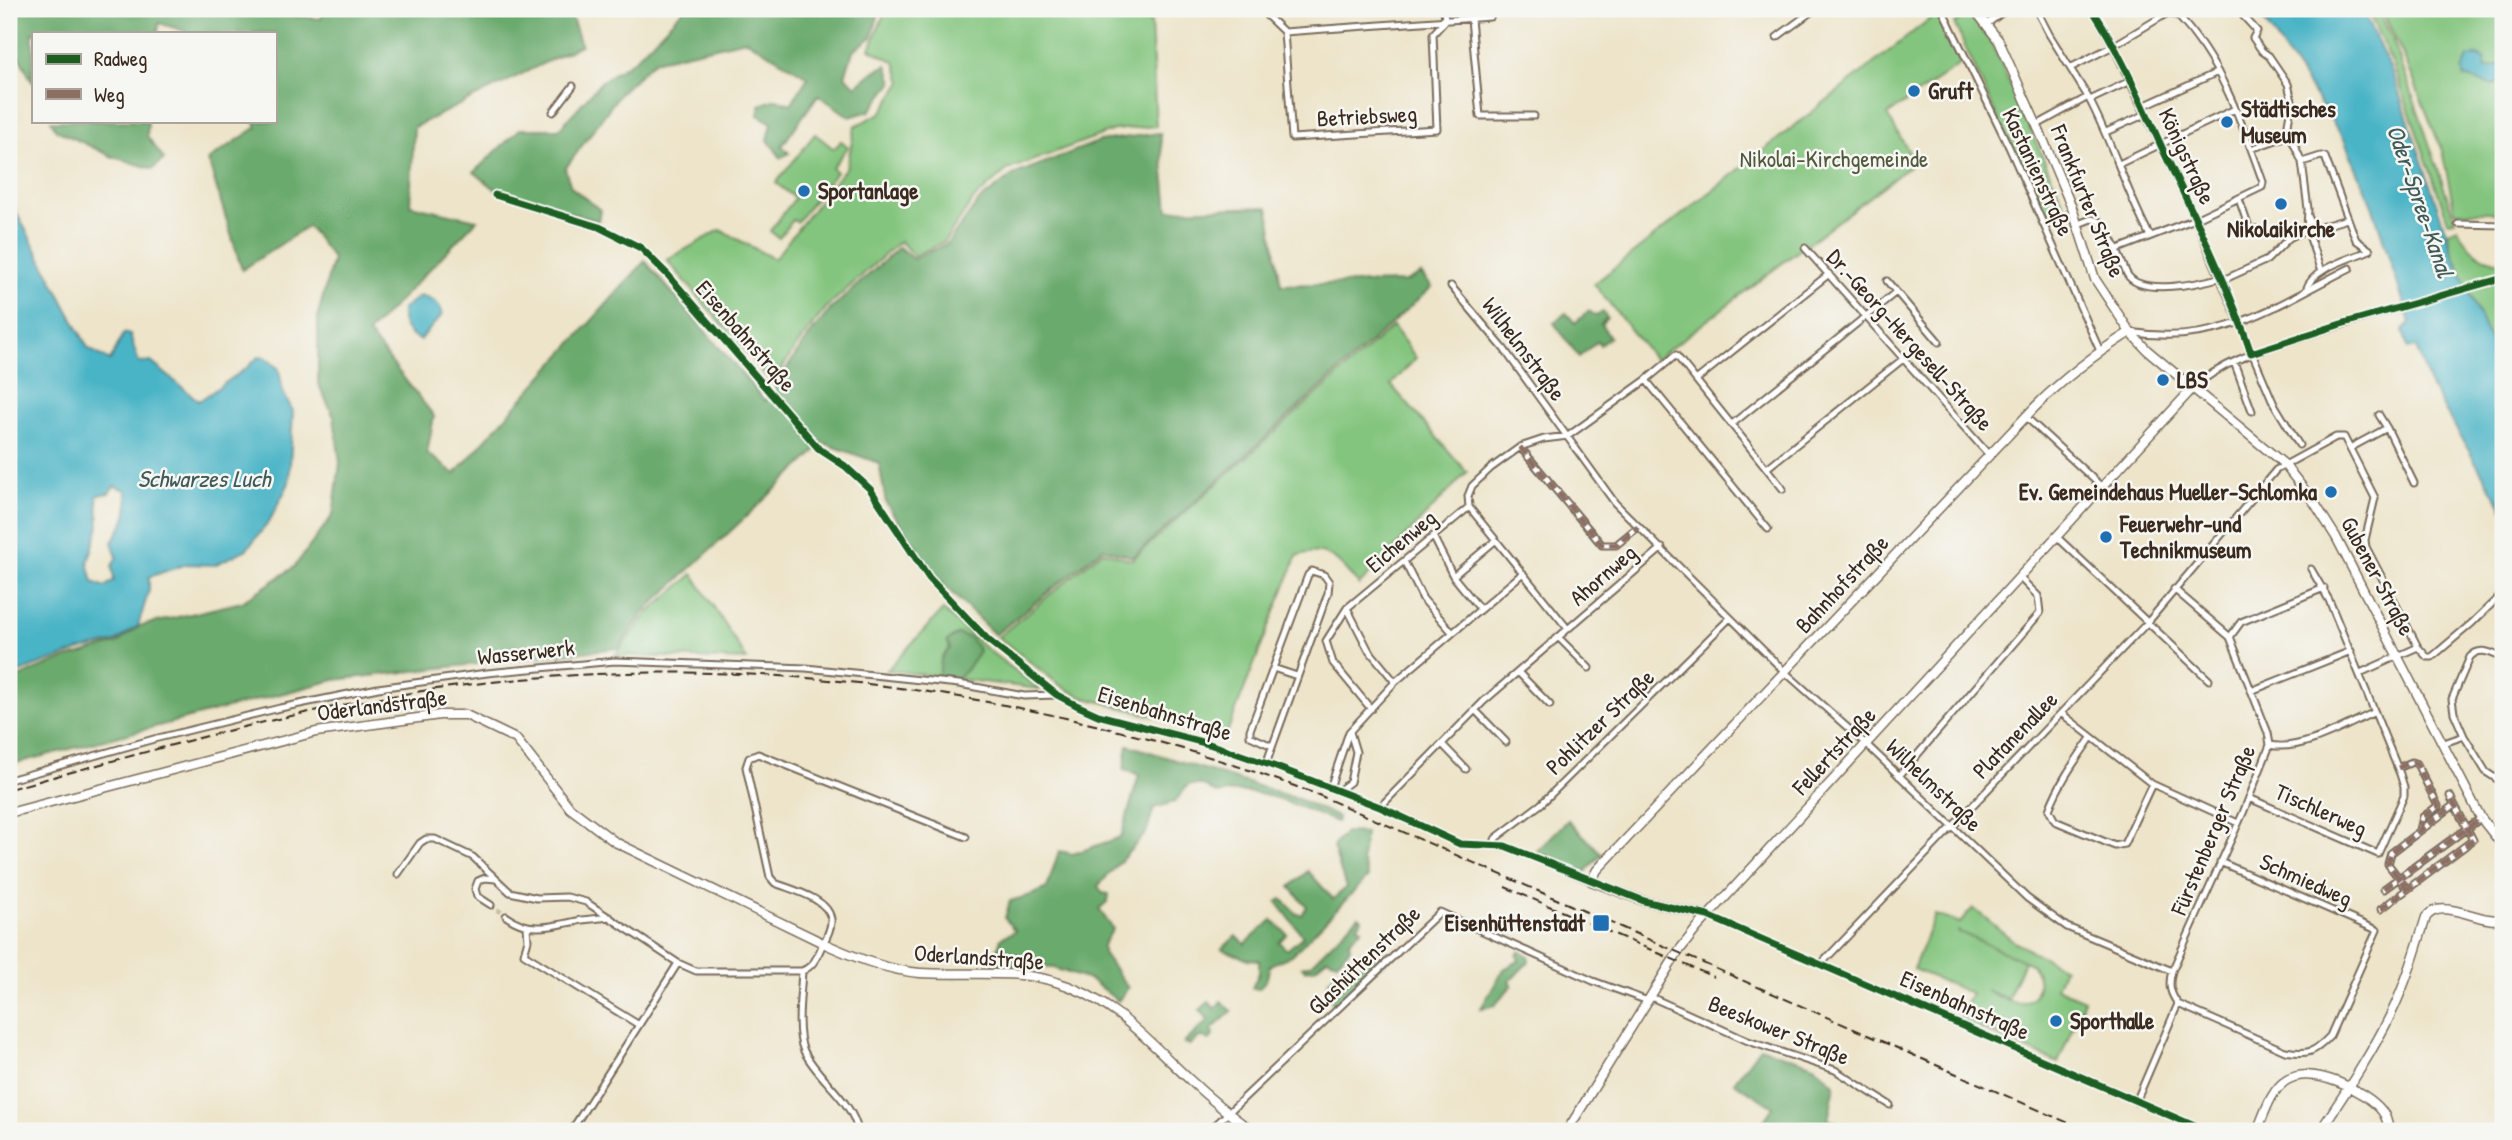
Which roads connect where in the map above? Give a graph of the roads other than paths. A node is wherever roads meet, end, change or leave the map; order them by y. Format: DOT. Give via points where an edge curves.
graph roads {
  1 [pos="1260,9"];
  2 [pos="1444,9"];
  3 [pos="1494,9"];
  4 [pos="1815,9"];
  5 [pos="1942,9"];
  6 [pos="1974,9"];
  7 [pos="2007,9"];
  8 [pos="2036,9"];
  9 [pos="2092,9"];
  10 [pos="2238,9"];
  11 [pos="1471,19"];
  12 [pos="1444,21"];
  13 [pos="1987,24"];
  14 [pos="1284,32"];
  15 [pos="1777,37"];
  16 [pos="2113,46"];
  17 [pos="2070,68"];
  18 [pos="2217,72"];
  19 [pos="2130,80"];
  20 [pos="573,86"];
  21 [pos="2089,99"];
  22 [pos="2143,106"];
  23 [pos="2235,109"];
  24 [pos="553,111"];
  25 [pos="2146,114"];
  26 [pos="1534,116"];
  27 [pos="2037,125"];
  28 [pos="2106,132"];
  29 [pos="2290,135"];
  30 [pos="2160,144"];
  31 [pos="2251,149"];
  32 [pos="2302,162"];
  33 [pos="2119,164"];
  34 [pos="495,195"];
  35 [pos="2239,199"];
  36 [pos="2308,216"];
  37 [pos="2195,219"];
  38 [pos="2347,219"];
  39 [pos="2458,224"];
  40 [pos="2076,225"];
  41 [pos="2503,225"];
  42 [pos="2307,229"];
  43 [pos="2150,236"];
  44 [pos="2289,238"];
  45 [pos="1805,248"];
  46 [pos="2118,249"];
  47 [pos="2350,268"];
  48 [pos="2321,272"];
  49 [pos="1829,274"];
  50 [pos="2503,278"];
  51 [pos="2222,279"];
  52 [pos="1887,281"];
  53 [pos="1451,286"];
  54 [pos="2306,290"];
  55 [pos="1896,292"];
  56 [pos="1867,316"];
  57 [pos="2240,324"];
  58 [pos="2130,332"];
  59 [pos="1939,342"];
  60 [pos="2100,351"];
  61 [pos="2251,353"];
  62 [pos="1903,359"];
  63 [pos="2234,362"];
  64 [pos="1646,380"];
  65 [pos="1696,380"];
  66 [pos="2192,389"];
  67 [pos="2252,411"];
  68 [pos="2379,415"];
  69 [pos="2026,417"];
  70 [pos="1732,424"];
  71 [pos="2387,428"];
  72 [pos="1567,436"];
  73 [pos="2299,445"];
  74 [pos="1520,447"];
  75 [pos="2350,449"];
  76 [pos="1989,455"];
  77 [pos="2284,464"];
  78 [pos="1767,468"];
  79 [pos="2414,483"];
  80 [pos="2102,487"];
  81 [pos="1783,489"];
  82 [pos="1469,508"];
  83 [pos="1638,527"];
  84 [pos="1768,529"];
  85 [pos="1433,537"];
  86 [pos="2057,537"];
  87 [pos="1496,540"];
  88 [pos="1661,548"];
  89 [pos="1404,561"];
  90 [pos="2311,569"];
  91 [pos="1523,573"];
  92 [pos="1452,576"];
  93 [pos="2019,576"];
  94 [pos="2324,588"];
  95 [pos="2174,589"];
  96 [pos="2503,593"];
  97 [pos="1347,608"];
  98 [pos="1480,609"];
  99 [pos="1731,618"];
  100 [pos="2148,622"];
  101 [pos="1568,629"];
  102 [pos="1452,632"];
  103 [pos="1558,637"];
  104 [pos="2230,637"];
  105 [pos="2418,647"];
  106 [pos="2351,652"];
  107 [pos="2399,656"];
  108 [pos="2503,658"];
  109 [pos="1273,668"];
  110 [pos="1589,668"];
  111 [pos="1518,672"];
  112 [pos="1785,672"];
  113 [pos="2360,673"];
  114 [pos="1297,676"];
  115 [pos="2208,680"];
  116 [pos="1395,682"];
  117 [pos="2251,691"];
  118 [pos="1057,695"];
  119 [pos="1550,705"];
  120 [pos="1371,709"];
  121 [pos="1475,710"];
  122 [pos="2375,712"];
  123 [pos="2061,713"];
  124 [pos="1349,732"];
  125 [pos="2464,736"];
  126 [pos="2091,738"];
  127 [pos="1506,742"];
  128 [pos="2444,743"];
  129 [pos="1441,744"];
  130 [pos="1866,744"];
  131 [pos="2270,745"];
  132 [pos="1272,746"];
  133 [pos="1266,764"];
  134 [pos="2398,768"];
  135 [pos="1466,769"];
  136 [pos="1899,776"];
  137 [pos="9,780"];
  138 [pos="2503,783"];
  139 [pos="2152,784"];
  140 [pos="1330,788"];
  141 [pos="1338,791"];
  142 [pos="2449,796"];
  143 [pos="2249,798"];
  144 [pos="2454,805"];
  145 [pos="1380,807"];
  146 [pos="9,813"];
  147 [pos="2481,818"];
  148 [pos="2238,823"];
  149 [pos="1951,826"];
  150 [pos="2466,827"];
  151 [pos="2420,831"];
  152 [pos="966,837"];
  153 [pos="1492,846"];
  154 [pos="2503,846"];
  155 [pos="2220,862"];
  156 [pos="398,874"];
  157 [pos="496,879"];
  158 [pos="2400,879"];
  159 [pos="1591,881"];
  160 [pos="2384,889"];
  161 [pos="2407,889"];
  162 [pos="491,905"];
  163 [pos="2381,909"];
  164 [pos="1690,911"];
  165 [pos="506,916"];
  166 [pos="1708,916"];
  167 [pos="610,917"];
  168 [pos="2503,919"];
  169 [pos="527,927"];
  170 [pos="1697,928"];
  171 [pos="823,943"];
  172 [pos="678,963"];
  173 [pos="1821,964"];
  174 [pos="802,971"];
  175 [pos="2172,971"];
  176 [pos="1649,999"];
  177 [pos="2178,1004"];
  178 [pos="639,1025"];
  179 [pos="2349,1087"];
  180 [pos="2136,1102"];
  181 [pos="1890,1105"];
  182 [pos="1228,1113"];
  183 [pos="571,1131"];
  184 [pos="858,1131"];
  185 [pos="1209,1131"];
  186 [pos="1252,1131"];
  187 [pos="1567,1131"];
  188 [pos="2206,1131"];
  189 [pos="2257,1131"];
  190 [pos="2320,1131"];
  191 [pos="2389,1131"];
  1 -- 14 [label="street"];
  2 -- 12 [label="street, Betriebsweg"];
  3 -- 11 [label="street" via="1490,18"];
  4 -- 15 [label="street"];
  5 -- 60 [label="street, Kastanienstraße"];
  6 -- 13 [label="street, Frankfurter Straße"];
  7 -- 13 [label="street"];
  8 -- 17 [label="street"];
  9 -- 16 [label="street, Königstraße"];
  10 -- 29 [label="street" via="2257,31 2254,39 2288,84"];
  11 -- 12 [label="street"];
  11 -- 26 [label="street" via="1480,116"];
  12 -- 14 [label="street"];
  12 -- 14 [label="street, Betriebsweg" via="1433,34 1437,130 1292,138"];
  13 -- 27 [label="street, Frankfurter Straße"];
  16 -- 17 [label="street"];
  16 -- 18 [label="street" via="2172,13 2190,29"];
  16 -- 19 [label="street, Königstraße"];
  17 -- 21 [label="street"];
  18 -- 22 [label="street"];
  18 -- 23 [label="street"];
  19 -- 21 [label="street"];
  19 -- 22 [label="street, Königstraße"];
  20 -- 24 [label="street"];
  21 -- 27 [label="street"];
  21 -- 28 [label="street"];
  22 -- 25 [label="street, Königstraße"];
  23 -- 30 [label="street"];
  23 -- 31 [label="street"];
  25 -- 28 [label="street"];
  25 -- 30 [label="street, Königstraße"];
  27 -- 40 [label="street, Frankfurter Straße"];
  28 -- 33 [label="street"];
  29 -- 31 [label="street"];
  29 -- 32 [label="street"];
  30 -- 33 [label="street"];
  30 -- 37 [label="street, Königstraße"];
  31 -- 35 [label="street" via="2262,187"];
  32 -- 36 [label="street"];
  32 -- 38 [label="street" via="2325,157"];
  33 -- 43 [label="street"];
  34 -- 118 [label="street, Eisenbahnstraße" via="602,229 645,251 819,449 870,489 929,578 988,640"];
  35 -- 37 [label="street"];
  35 -- 44 [label="street" via="2249,228"];
  36 -- 38 [label="street" via="2314,229"];
  36 -- 42 [label="street"];
  37 -- 43 [label="street"];
  37 -- 51 [label="street, Königstraße"];
  38 -- 48 [label="street" via="2356,240 2370,250"];
  39 -- 41 [label="street"];
  40 -- 46 [label="street" via="2099,221"];
  40 -- 58 [label="street, Frankfurter Straße" via="2095,279"];
  42 -- 44 [label="street"];
  42 -- 48 [label="street"];
  43 -- 46 [label="street"];
  44 -- 51 [label="street" via="2267,260"];
  45 -- 49 [label="street, Dr.-Georg-Hergesell-Straße"];
  46 -- 51 [label="street" via="2129,276 2140,283 2175,286"];
  47 -- 54 [label="street"];
  48 -- 54 [label="street"];
  49 -- 56 [label="street, Dr.-Georg-Hergesell-Straße"];
  49 -- 65 [label="street"];
  50 -- 61 [label="street"];
  51 -- 57 [label="street, Königstraße"];
  52 -- 55 [label="street"];
  53 -- 72 [label="street, Wilhelmstraße"];
  54 -- 57 [label="street"];
  55 -- 56 [label="street"];
  55 -- 59 [label="street"];
  56 -- 62 [label="street, Dr.-Georg-Hergesell-Straße"];
  56 -- 70 [label="street"];
  57 -- 58 [label="street" via="2195,334"];
  57 -- 61 [label="street"];
  58 -- 60 [label="street, Bahnhofstraße"];
  58 -- 66 [label="street, Frankfurter Straße"];
  60 -- 69 [label="street, Bahnhofstraße" via="2058,383"];
  61 -- 63 [label="street"];
  61 -- 73 [label="street"];
  62 -- 76 [label="street, Dr.-Georg-Hergesell-Straße"];
  62 -- 78 [label="street"];
  63 -- 66 [label="street"];
  63 -- 67 [label="street"];
  64 -- 65 [label="street" via="1676,355"];
  64 -- 72 [label="street"];
  64 -- 84 [label="street"];
  65 -- 70 [label="street"];
  66 -- 77 [label="street, Gubener Straße"];
  66 -- 80 [label="street, Fellertstraße"];
  68 -- 71 [label="street"];
  69 -- 76 [label="street, Bahnhofstraße"];
  69 -- 80 [label="street"];
  70 -- 78 [label="street"];
  71 -- 75 [label="street"];
  71 -- 79 [label="street"];
  72 -- 74 [label="street, Eichenweg"];
  72 -- 83 [label="street, Wilhelmstraße"];
  74 -- 82 [label="street, Eichenweg" via="1472,486"];
  74 -- 83 [label="street" via="1602,545 1616,545"];
  75 -- 77 [label="street" via="2344,437 2336,437"];
  75 -- 105 [label="street" via="2375,498 2366,547"];
  76 -- 112 [label="street, Bahnhofstraße"];
  77 -- 95 [label="street"];
  77 -- 107 [label="street, Gubener Straße" via="2323,515"];
  78 -- 81 [label="street"];
  80 -- 86 [label="street, Fellertstraße"];
  82 -- 85 [label="street, Eichenweg"];
  82 -- 87 [label="street, Ahornweg"];
  83 -- 88 [label="street, Wilhelmstraße"];
  85 -- 89 [label="street, Eichenweg"];
  85 -- 92 [label="street"];
  86 -- 93 [label="street, Fellertstraße"];
  86 -- 100 [label="street"];
  87 -- 91 [label="street, Ahornweg"];
  87 -- 92 [label="street"];
  88 -- 99 [label="street, Wilhelmstraße"];
  88 -- 101 [label="street, Ahornweg"];
  89 -- 97 [label="street, Eichenweg"];
  89 -- 102 [label="street" via="1423,599"];
  90 -- 94 [label="street"];
  91 -- 98 [label="street"];
  91 -- 101 [label="street, Ahornweg"];
  92 -- 98 [label="street"];
  93 -- 130 [label="street, Fellertstraße"];
  93 -- 136 [label="street" via="2038,596 2040,613"];
  94 -- 104 [label="street" via="2241,622"];
  94 -- 106 [label="street"];
  95 -- 100 [label="street"];
  95 -- 104 [label="street, Fürstenberger Straße"];
  96 -- 105 [label="street" via="2432,657"];
  97 -- 116 [label="street" via="1368,649"];
  97 -- 120 [label="street, Eichenweg" via="1326,641 1333,663"];
  98 -- 102 [label="street"];
  99 -- 112 [label="street, Wilhelmstraße"];
  99 -- 153 [label="street, Pohlitzer Straße"];
  100 -- 115 [label="street"];
  100 -- 123 [label="street, Platanenallee"];
  101 -- 103 [label="street, Ahornweg"];
  102 -- 116 [label="street"];
  103 -- 110 [label="street"];
  103 -- 111 [label="street, Ahornweg"];
  104 -- 117 [label="street, Fürstenberger Straße"];
  105 -- 107 [label="street"];
  106 -- 113 [label="street"];
  106 -- 117 [label="street"];
  107 -- 113 [label="street"];
  107 -- 128 [label="street, Gubener Straße"];
  108 -- 125 [label="street" via="2480,650 2470,657 2452,699"];
  109 -- 114 [label="street"];
  109 -- 114 [label="street" via="1308,575 1312,571 1324,575 1328,593"];
  109 -- 132 [label="street" via="1250,730 1250,736"];
  111 -- 119 [label="street"];
  111 -- 121 [label="street, Ahornweg"];
  112 -- 130 [label="street, Wilhelmstraße"];
  112 -- 159 [label="street, Bahnhofstraße"];
  113 -- 122 [label="street"];
  114 -- 132 [label="street"];
  116 -- 120 [label="street"];
  117 -- 131 [label="street, Fürstenberger Straße"];
  118 -- 133 [label="street, Eisenbahnstraße" via="1098,715"];
  118 -- 137 [label="street, Wasserwerk" via="1024,696 959,684 806,668 615,661 378,688 166,736"];
  120 -- 124 [label="street"];
  121 -- 127 [label="street"];
  121 -- 129 [label="street, Ahornweg"];
  122 -- 131 [label="street" via="2295,746"];
  122 -- 134 [label="street"];
  123 -- 126 [label="street"];
  123 -- 149 [label="street, Platanenallee"];
  124 -- 140 [label="street"];
  124 -- 141 [label="street" via="1356,752 1350,782"];
  125 -- 128 [label="street"];
  125 -- 138 [label="street" via="2486,772"];
  126 -- 139 [label="street"];
  126 -- 139 [label="street" via="2054,796 2049,810 2055,821 2115,846 2124,844"];
  128 -- 147 [label="street, Gubener Straße"];
  129 -- 135 [label="street"];
  129 -- 145 [label="street, Ahornweg"];
  130 -- 136 [label="street, Wilhelmstraße"];
  130 -- 166 [label="street, Fellertstraße"];
  131 -- 143 [label="street, Fürstenberger Straße"];
  132 -- 133 [label="street"];
  133 -- 140 [label="street, Eisenbahnstraße"];
  134 -- 143 [label="street, Tischlerweg" via="2404,796 2378,854"];
  134 -- 151 [label="street" via="2417,764 2438,806 2423,817"];
  136 -- 149 [label="street, Wilhelmstraße"];
  139 -- 148 [label="street"];
  140 -- 141 [label="street, Eisenbahnstraße"];
  141 -- 145 [label="street, Eisenbahnstraße"];
  142 -- 144 [label="street"];
  143 -- 148 [label="street, Fürstenberger Straße"];
  144 -- 150 [label="street"];
  144 -- 151 [label="street"];
  145 -- 153 [label="street, Eisenbahnstraße" via="1461,844"];
  146 -- 171 [label="street, Oderlandstraße" via="316,732 466,715 516,739 570,808 615,842"];
  147 -- 150 [label="street"];
  147 -- 154 [label="street, Gubener Straße"];
  148 -- 155 [label="street, Fürstenberger Straße"];
  149 -- 173 [label="street, Platanenallee"];
  149 -- 175 [label="street, Wilhelmstraße" via="2027,898 2067,927"];
  150 -- 158 [label="street"];
  150 -- 161 [label="street" via="2473,840"];
  151 -- 158 [label="street" via="2391,853 2388,864"];
  152 -- 171 [label="street" via="758,754 749,758 746,767 770,877 827,909 831,919"];
  153 -- 159 [label="street, Eisenbahnstraße" via="1524,852"];
  155 -- 175 [label="street, Fürstenberger Straße"];
  155 -- 177 [label="street, Schmiedweg" via="2377,930 2330,1036 2303,1055"];
  156 -- 157 [label="street" via="420,843 435,839 473,857"];
  157 -- 162 [label="street" via="478,881 475,889 477,896"];
  157 -- 167 [label="street" via="510,892 537,898 567,897"];
  158 -- 160 [label="street"];
  158 -- 161 [label="street"];
  159 -- 164 [label="street" via="1644,901"];
  161 -- 163 [label="street"];
  164 -- 166 [label="street"];
  164 -- 170 [label="street"];
  165 -- 169 [label="street"];
  166 -- 170 [label="street, Fellertstraße"];
  166 -- 173 [label="street, Eisenbahnstraße"];
  167 -- 169 [label="street" via="545,929"];
  167 -- 172 [label="street"];
  168 -- 179 [label="street" via="2440,908 2430,911 2392,1012"];
  169 -- 178 [label="street" via="524,954"];
  170 -- 176 [label="street, Fellertstraße"];
  171 -- 174 [label="street" via="810,967"];
  171 -- 182 [label="street, Oderlandstraße" via="855,958 900,970 1024,976 1064,985 1123,1017"];
  172 -- 174 [label="street" via="696,971"];
  172 -- 178 [label="street"];
  173 -- 180 [label="street, Eisenbahnstraße"];
  174 -- 184 [label="street" via="800,1037 805,1052 850,1110"];
  175 -- 177 [label="street" via="2170,986"];
  176 -- 181 [label="street, Beeskower Straße" via="1748,1041 1835,1070"];
  176 -- 182 [label="street, Glashüttenstraße" via="1593,981 1440,912"];
  176 -- 187 [label="street"];
  177 -- 180 [label="street"];
  178 -- 183 [label="street"];
  179 -- 189 [label="street" via="2320,1077 2290,1078 2280,1085"];
  179 -- 190 [label="street"];
  179 -- 191 [label="street" via="2384,1113"];
  180 -- 188 [label="street, Eisenbahnstraße"];
  182 -- 185 [label="street, Glashüttenstraße"];
  182 -- 186 [label="street, Oderlandstraße"];
}
